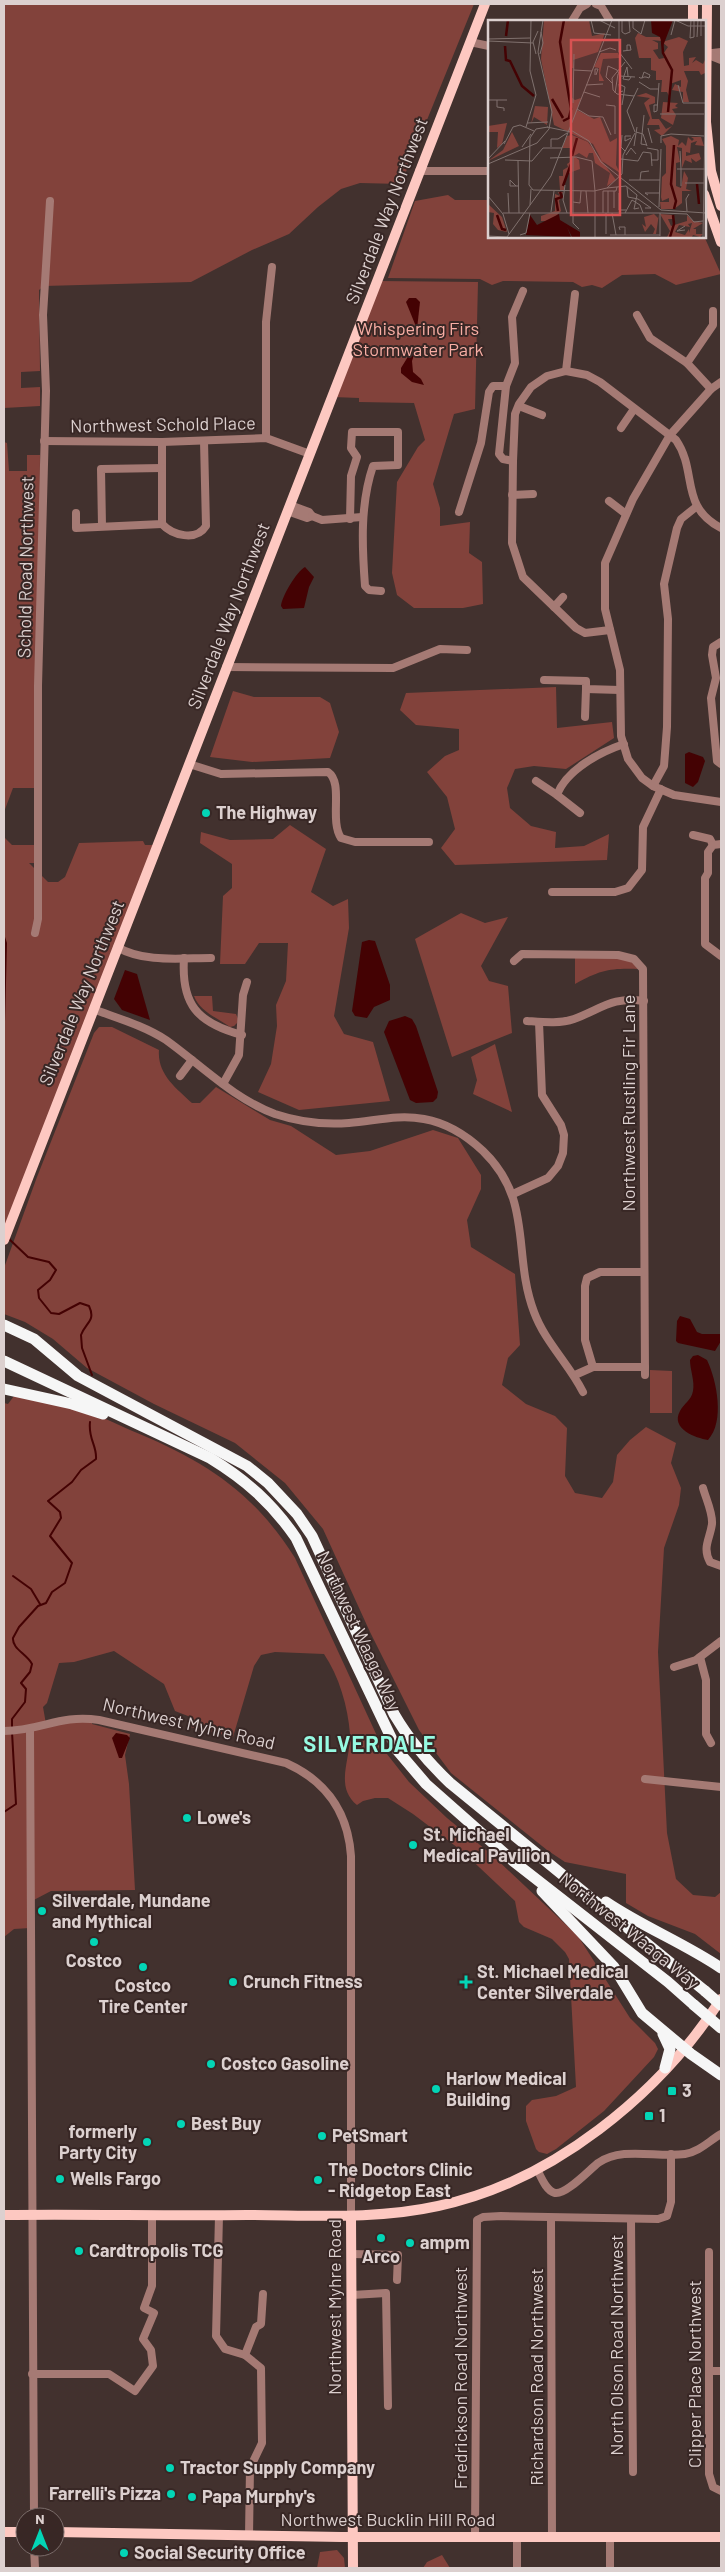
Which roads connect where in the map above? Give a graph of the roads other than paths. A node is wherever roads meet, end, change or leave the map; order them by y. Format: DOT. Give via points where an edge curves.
graph roads {
  1 [pos="485,4"];
  2 [pos="587,4"];
  3 [pos="596,4"];
  4 [pos="693,4"];
  5 [pos="707,4"];
  6 [pos="573,20"];
  7 [pos="610,20"];
  8 [pos="694,20"];
  9 [pos="470,42"];
  10 [pos="488,46"];
  11 [pos="721,52"];
  12 [pos="705,54"];
  13 [pos="721,60"];
  14 [pos="419,171"];
  15 [pos="488,171"];
  16 [pos="705,197"];
  17 [pos="50,201"];
  18 [pos="721,206"];
  19 [pos="721,242"];
  20 [pos="272,267"];
  21 [pos="523,291"];
  22 [pos="575,294"];
  23 [pos="713,311"];
  24 [pos="637,315"];
  25 [pos="687,363"];
  26 [pos="566,372"];
  27 [pos="721,382"];
  28 [pos="506,386"];
  29 [pos="711,390"];
  30 [pos="519,406"];
  31 [pos="634,409"];
  32 [pos="542,415"];
  33 [pos="620,428"];
  34 [pos="670,435"];
  35 [pos="266,438"];
  36 [pos="44,441"];
  37 [pos="204,441"];
  38 [pos="162,442"];
  39 [pos="310,454"];
  40 [pos="513,461"];
  41 [pos="162,468"];
  42 [pos="533,494"];
  43 [pos="512,495"];
  44 [pos="609,501"];
  45 [pos="696,507"];
  46 [pos="288,508"];
  47 [pos="460,512"];
  48 [pos="76,513"];
  49 [pos="626,514"];
  50 [pos="362,517"];
  51 [pos="350,519"];
  52 [pos="162,524"];
  53 [pos="102,526"];
  54 [pos="721,528"];
  55 [pos="381,590"];
  56 [pos="562,598"];
  57 [pos="554,607"];
  58 [pos="610,630"];
  59 [pos="721,642"];
  60 [pos="467,650"];
  61 [pos="226,667"];
  62 [pos="544,680"];
  63 [pos="586,689"];
  64 [pos="620,690"];
  65 [pos="584,717"];
  66 [pos="624,744"];
  67 [pos="189,764"];
  68 [pos="721,764"];
  69 [pos="536,781"];
  70 [pos="657,788"];
  71 [pos="557,795"];
  72 [pos="721,802"];
  73 [pos="580,813"];
  74 [pos="692,835"];
  75 [pos="429,842"];
  76 [pos="717,845"];
  77 [pos="552,892"];
  78 [pos="36,933"];
  79 [pos="117,948"];
  80 [pos="721,956"];
  81 [pos="184,958"];
  82 [pos="211,958"];
  83 [pos="514,961"];
  84 [pos="247,982"];
  85 [pos="644,1001"];
  86 [pos="93,1009"];
  87 [pos="527,1021"];
  88 [pos="539,1022"];
  89 [pos="242,1035"];
  90 [pos="192,1060"];
  91 [pos="180,1076"];
  92 [pos="223,1084"];
  93 [pos="513,1194"];
  94 [pos="4,1240"];
  95 [pos="644,1272"];
  96 [pos="4,1325"];
  97 [pos="4,1356"];
  98 [pos="4,1361"];
  99 [pos="593,1367"];
  100 [pos="575,1375"];
  101 [pos="4,1388"];
  102 [pos="583,1392"];
  103 [pos="186,1434"];
  104 [pos="162,1435"];
  105 [pos="703,1488"];
  106 [pos="721,1566"];
  107 [pos="710,1640"];
  108 [pos="719,1644"];
  109 [pos="700,1657"];
  110 [pos="674,1666"];
  111 [pos="4,1730"];
  112 [pos="30,1730"];
  113 [pos="711,1743"];
  114 [pos="645,1779"];
  115 [pos="721,1787"];
  116 [pos="534,1852"];
  117 [pos="513,1861"];
  118 [pos="721,1968"];
  119 [pos="721,1998"];
  120 [pos="721,2005"];
  121 [pos="721,2028"];
  122 [pos="659,2029"];
  123 [pos="684,2049"];
  124 [pos="665,2068"];
  125 [pos="721,2075"];
  126 [pos="721,2134"];
  127 [pos="671,2154"];
  128 [pos="537,2169"];
  129 [pos="4,2215"];
  130 [pos="32,2215"];
  131 [pos="152,2216"];
  132 [pos="218,2216"];
  133 [pos="351,2216"];
  134 [pos="551,2218"];
  135 [pos="631,2219"];
  136 [pos="709,2252"];
  137 [pos="352,2254"];
  138 [pos="397,2280"];
  139 [pos="263,2294"];
  140 [pos="352,2295"];
  141 [pos="245,2355"];
  142 [pos="709,2371"];
  143 [pos="721,2371"];
  144 [pos="32,2374"];
  145 [pos="388,2406"];
  146 [pos="633,2472"];
  147 [pos="721,2491"];
  148 [pos="34,2507"];
  149 [pos="65,2532"];
  150 [pos="249,2536"];
  151 [pos="353,2537"];
  152 [pos="475,2537"];
  153 [pos="517,2537"];
  154 [pos="552,2537"];
  155 [pos="610,2537"];
  156 [pos="721,2538"];
  157 [pos="353,2568"];
  158 [pos="517,2568"];
  159 [pos="610,2568"];
  1 -- 9 [label="main road, Silverdale Way Northwest"];
  2 -- 6 [label="street" via="580,8"];
  3 -- 7 [label="street"];
  4 -- 8 [label="main road"];
  5 -- 12 [label="main road"];
  9 -- 10 [label="street"];
  9 -- 14 [label="main road, Silverdale Way Northwest"];
  11 -- 12 [label="street"];
  12 -- 13 [label="street"];
  12 -- 18 [label="main road" via="708,146"];
  14 -- 15 [label="street"];
  14 -- 39 [label="main road, Silverdale Way Northwest"];
  16 -- 19 [label="main road"];
  17 -- 36 [label="street, Schold Road Northwest" via="43,315 46,375"];
  20 -- 35 [label="street" via="266,322"];
  21 -- 28 [label="street" via="512,317 515,363"];
  22 -- 26 [label="street"];
  23 -- 25 [label="street" via="713,325"];
  24 -- 25 [label="street" via="650,338"];
  25 -- 29 [label="street"];
  26 -- 30 [label="street" via="546,376 531,387"];
  26 -- 31 [label="street" via="587,375"];
  27 -- 29 [label="street"];
  28 -- 40 [label="street" via="499,454 503,460"];
  28 -- 47 [label="street" via="493,386 489,392 481,442"];
  29 -- 34 [label="street"];
  30 -- 32 [label="street"];
  30 -- 40 [label="street"];
  31 -- 33 [label="street"];
  31 -- 34 [label="street"];
  34 -- 45 [label="street" via="682,448"];
  34 -- 49 [label="street"];
  35 -- 37 [label="street, Northwest Schold Place"];
  35 -- 39 [label="street, Northwest Schold Place"];
  36 -- 38 [label="street, Northwest Schold Place"];
  36 -- 78 [label="street, Schold Road Northwest"];
  37 -- 38 [label="street, Northwest Schold Place"];
  37 -- 52 [label="street" via="206,526 191,536 169,532"];
  38 -- 41 [label="street"];
  39 -- 46 [label="main road, Silverdale Way Northwest"];
  40 -- 43 [label="street"];
  41 -- 52 [label="street"];
  41 -- 53 [label="street" via="101,469"];
  42 -- 43 [label="street"];
  43 -- 57 [label="street" via="512,543 517,563 523,577"];
  44 -- 49 [label="street"];
  45 -- 54 [label="street"];
  45 -- 70 [label="street" via="681,519 677,528 664,584 668,619 667,727 664,766"];
  46 -- 51 [label="street" via="307,518"];
  46 -- 61 [label="main road, Silverdale Way Northwest"];
  48 -- 53 [label="street" via="76,528"];
  49 -- 58 [label="street" via="605,563 605,609"];
  50 -- 51 [label="street"];
  50 -- 51 [label="street" via="365,488 372,466 398,465 398,432 352,432 351,448 356,457 351,476"];
  50 -- 55 [label="street" via="364,586 369,590"];
  52 -- 53 [label="street"];
  56 -- 57 [label="street"];
  57 -- 58 [label="street" via="585,633"];
  58 -- 64 [label="street" via="617,648"];
  59 -- 68 [label="street" via="713,647 716,678 711,698 717,761"];
  60 -- 61 [label="street" via="440,649 392,668"];
  61 -- 67 [label="main road, Silverdale Way Northwest"];
  62 -- 63 [label="street" via="586,681"];
  63 -- 64 [label="street"];
  63 -- 65 [label="street"];
  64 -- 66 [label="street"];
  66 -- 70 [label="street" via="628,759 642,778"];
  66 -- 71 [label="street" via="608,749 573,773 560,786"];
  67 -- 75 [label="street" via="221,774 328,772 335,782 335,826 341,838 355,842"];
  67 -- 79 [label="main road, Silverdale Way Northwest"];
  69 -- 71 [label="street"];
  70 -- 72 [label="street" via="699,800"];
  70 -- 77 [label="street" via="643,827 642,870 628,888 615,892"];
  71 -- 73 [label="street"];
  74 -- 76 [label="street" via="710,839"];
  76 -- 80 [label="street" via="708,852 705,944"];
  79 -- 81 [label="street" via="129,954"];
  79 -- 86 [label="main road, Silverdale Way Northwest"];
  81 -- 82 [label="street"];
  81 -- 89 [label="street" via="184,988 189,1001 213,1025"];
  83 -- 85 [label="street, Northwest Rustling Fir Lane" via="522,954 629,956 643,969"];
  84 -- 89 [label="street" via="243,995"];
  85 -- 88 [label="street" via="618,1000 573,1019"];
  85 -- 95 [label="street, Northwest Rustling Fir Lane"];
  86 -- 90 [label="street" via="164,1039"];
  86 -- 94 [label="main road, Silverdale Way Northwest"];
  87 -- 88 [label="street"];
  88 -- 93 [label="street" via="542,1094 561,1125 563,1153 548,1178"];
  89 -- 92 [label="street" via="239,1056"];
  90 -- 91 [label="street"];
  90 -- 92 [label="street"];
  92 -- 93 [label="street" via="272,1113 291,1119 332,1124 398,1116 434,1121 458,1131 477,1145"];
  93 -- 100 [label="street" via="534,1311 549,1342"];
  95 -- 99 [label="street" via="600,1272 587,1278 585,1340"];
  95 -- 99 [label="street, Northwest Rustling Fir Lane" via="645,1371"];
  96 -- 103 [label="highway" via="34,1339 78,1376"];
  97 -- 103 [label="highway"];
  98 -- 104 [label="highway"];
  99 -- 100 [label="street"];
  100 -- 102 [label="street"];
  101 -- 104 [label="highway" via="72,1404"];
  103 -- 116 [label="highway, Northwest Waaga Way" via="247,1466 297,1514 326,1563 394,1714 407,1735 450,1783"];
  104 -- 117 [label="highway, Northwest Waaga Way" via="238,1475 279,1514 296,1538 397,1750 426,1784"];
  105 -- 106 [label="street" via="712,1522 705,1544 706,1554 710,1562"];
  107 -- 108 [label="street"];
  108 -- 109 [label="street"];
  109 -- 110 [label="street"];
  109 -- 113 [label="street" via="706,1680 706,1734"];
  111 -- 112 [label="street, Northwest Myhre Road"];
  112 -- 130 [label="street"];
  112 -- 133 [label="street, Northwest Myhre Road" via="64,1719 89,1718 280,1761 311,1777 336,1803 346,1824 351,1856"];
  114 -- 115 [label="street"];
  116 -- 118 [label="highway" via="625,1915 680,1942"];
  116 -- 120 [label="highway, Northwest Waaga Way, bridge"];
  117 -- 121 [label="highway, Northwest Waaga Way, bridge" via="668,1982"];
  117 -- 122 [label="highway" via="614,1966 636,2005"];
  119 -- 123 [label="main road"];
  122 -- 123 [label="highway"];
  122 -- 124 [label="highway" via="670,2048"];
  123 -- 124 [label="main road"];
  123 -- 125 [label="highway"];
  124 -- 128 [label="main road" via="610,2120"];
  126 -- 127 [label="street" via="692,2152"];
  127 -- 128 [label="street" via="611,2156 558,2193 550,2190"];
  127 -- 135 [label="street" via="667,2216"];
  128 -- 133 [label="main road" via="502,2186 441,2206"];
  129 -- 130 [label="main road"];
  130 -- 131 [label="main road"];
  130 -- 144 [label="street"];
  131 -- 132 [label="main road"];
  131 -- 144 [label="street" via="152,2286 144,2308 154,2313 143,2339 154,2358 153,2366 136,2391 115,2376 106,2374"];
  132 -- 133 [label="main road"];
  132 -- 141 [label="street" via="216,2336 225,2349"];
  133 -- 137 [label="main road, Northwest Myhre Road"];
  134 -- 135 [label="street"];
  134 -- 152 [label="street, Fredrickson Road Northwest" via="483,2217 477,2220"];
  134 -- 154 [label="street, Richardson Road Northwest"];
  135 -- 146 [label="street, North Olson Road Northwest"];
  136 -- 142 [label="street, Clipper Place Northwest"];
  137 -- 138 [label="street" via="398,2255"];
  137 -- 140 [label="main road, Northwest Myhre Road"];
  139 -- 141 [label="street" via="261,2324 256,2327"];
  140 -- 145 [label="street" via="386,2293"];
  140 -- 151 [label="main road, Northwest Myhre Road"];
  141 -- 150 [label="street" via="261,2368 262,2443 250,2468"];
  142 -- 143 [label="street"];
  142 -- 147 [label="street, Clipper Place Northwest" via="709,2474 714,2487"];
  144 -- 148 [label="street"];
  149 -- 150 [label="main road, Northwest Bucklin Hill Road"];
  150 -- 151 [label="main road, Northwest Bucklin Hill Road"];
  151 -- 152 [label="main road, Northwest Bucklin Hill Road"];
  151 -- 157 [label="main road, Northwest Myhre Road"];
  152 -- 153 [label="main road, Northwest Bucklin Hill Road"];
  153 -- 154 [label="main road, Northwest Bucklin Hill Road"];
  153 -- 158 [label="street"];
  154 -- 155 [label="main road, Northwest Bucklin Hill Road"];
  155 -- 156 [label="main road, Northwest Bucklin Hill Road"];
  155 -- 159 [label="street"];
}
